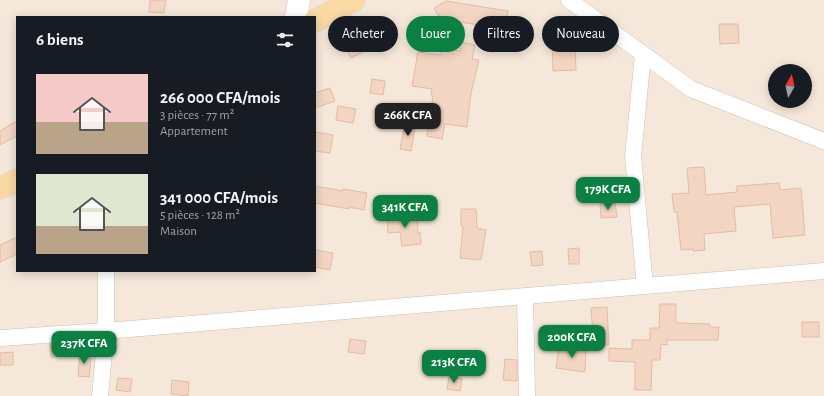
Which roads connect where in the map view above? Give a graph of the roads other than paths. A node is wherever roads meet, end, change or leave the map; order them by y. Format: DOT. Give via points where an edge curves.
graph roads {
  1 [pos="299,0"];
  2 [pos="354,0"];
  3 [pos="569,0"];
  4 [pos="296,16"];
  5 [pos="316,20"];
  6 [pos="643,54"];
  7 [pos="824,141"];
  8 [pos="16,180"];
  9 [pos="0,188"];
  10 [pos="824,271"];
  11 [pos="106,272"];
  12 [pos="645,286"];
  13 [pos="525,296"];
  14 [pos="106,331"];
  15 [pos="0,338"];
  16 [pos="100,396"];
  17 [pos="527,396"];
  1 -- 4 [label="street"];
  2 -- 5 [label="main road"];
  3 -- 6 [label="street"];
  6 -- 7 [label="street" via="691,89"];
  6 -- 12 [label="street" via="633,157"];
  8 -- 9 [label="main road"];
  10 -- 12 [label="street"];
  11 -- 14 [label="street"];
  12 -- 13 [label="street"];
  13 -- 14 [label="street"];
  13 -- 17 [label="street"];
  14 -- 15 [label="street"];
  14 -- 16 [label="street"];
}
